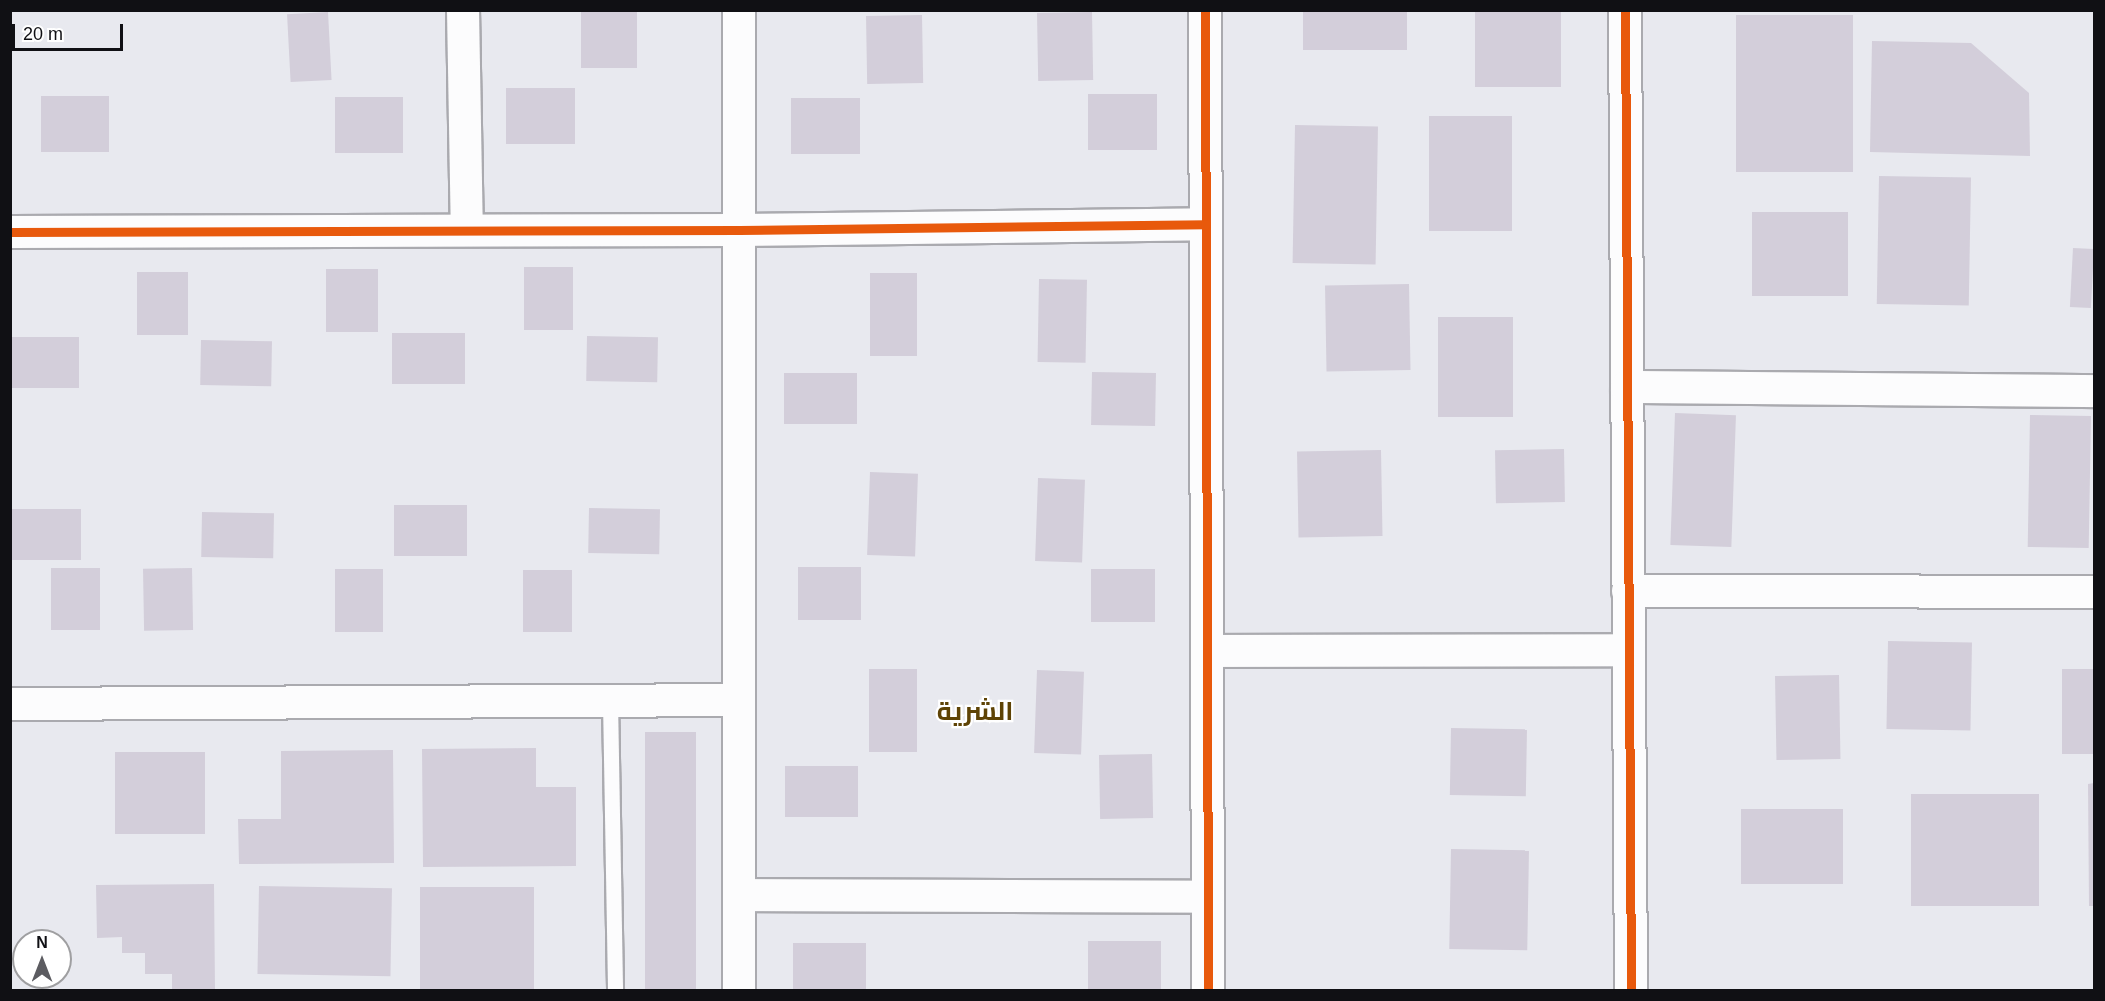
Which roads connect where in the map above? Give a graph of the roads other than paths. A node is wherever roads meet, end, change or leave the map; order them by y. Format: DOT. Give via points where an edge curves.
graph roads {
  1 [pos="463,10"];
  2 [pos="739,10"];
  3 [pos="1205,10"];
  4 [pos="1625,10"];
  5 [pos="1206,224"];
  6 [pos="467,230"];
  7 [pos="739,230"];
  8 [pos="10,232"];
  9 [pos="1627,387"];
  10 [pos="2094,391"];
  11 [pos="1628,591"];
  12 [pos="2094,592"];
  13 [pos="1629,650"];
  14 [pos="1207,651"];
  15 [pos="739,699"];
  16 [pos="610,700"];
  17 [pos="10,704"];
  18 [pos="739,895"];
  19 [pos="1208,897"];
  20 [pos="615,990"];
  21 [pos="739,990"];
  22 [pos="1208,990"];
  23 [pos="1631,990"];
  1 -- 6 [label="street"];
  2 -- 7 [label="street"];
  3 -- 5 [label="street"];
  4 -- 9 [label="street"];
  5 -- 7 [label="street"];
  5 -- 14 [label="street"];
  6 -- 7 [label="street"];
  6 -- 8 [label="street"];
  7 -- 15 [label="street"];
  9 -- 10 [label="street"];
  9 -- 11 [label="street"];
  11 -- 12 [label="street"];
  11 -- 13 [label="street"];
  13 -- 14 [label="street"];
  13 -- 23 [label="street"];
  14 -- 19 [label="street"];
  15 -- 16 [label="street"];
  15 -- 18 [label="street"];
  16 -- 17 [label="street"];
  16 -- 20 [label="lane"];
  18 -- 19 [label="street"];
  18 -- 21 [label="street"];
  19 -- 22 [label="street"];
}
